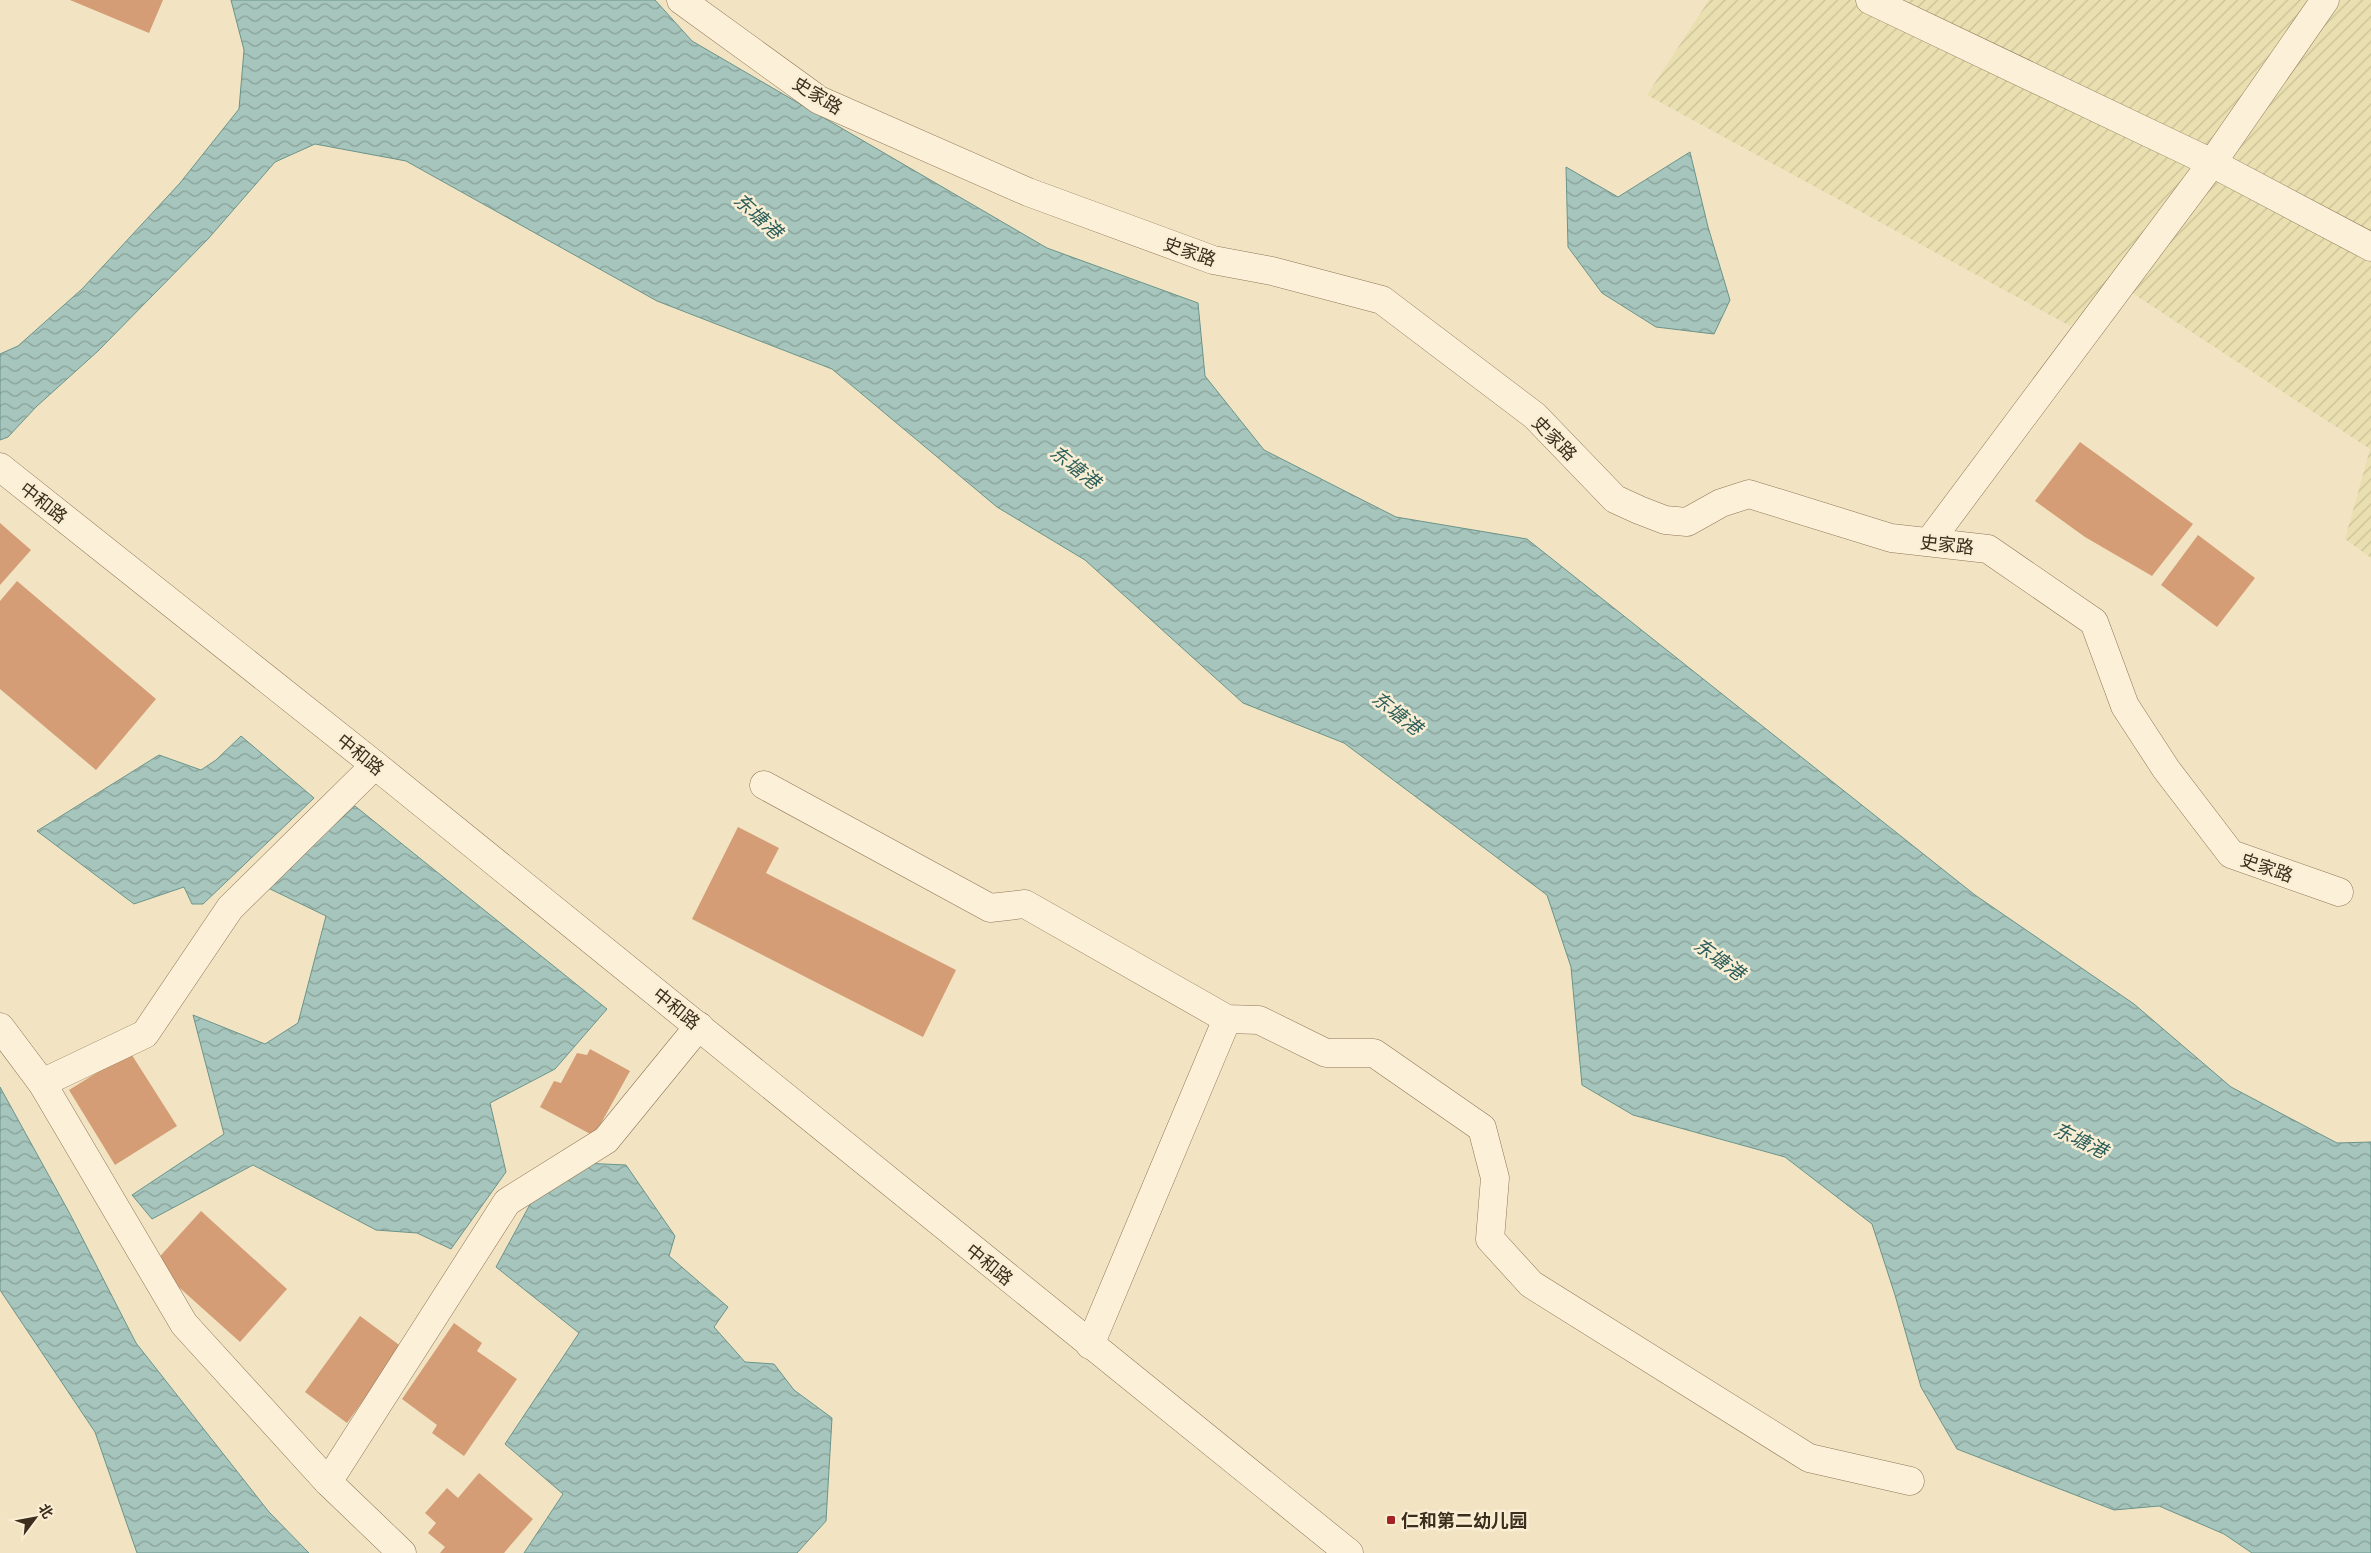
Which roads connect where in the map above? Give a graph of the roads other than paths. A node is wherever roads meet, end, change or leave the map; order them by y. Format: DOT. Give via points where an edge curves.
graph roads {
  1 [pos="681,0"];
  2 [pos="1870,0"];
  3 [pos="2325,0"];
  4 [pos="2212,163"];
  5 [pos="2371,247"];
  6 [pos="0,467"];
  7 [pos="1929,542"];
  8 [pos="375,764"];
  9 [pos="764,785"];
  10 [pos="2339,892"];
  11 [pos="1227,1019"];
  12 [pos="699,1026"];
  13 [pos="0,1027"];
  14 [pos="42,1083"];
  15 [pos="1090,1345"];
  16 [pos="1910,1481"];
  17 [pos="328,1482"];
  18 [pos="402,1553"];
  19 [pos="1349,1553"];
  1 -- 7 [label="street, 史家路" via="820,100 1028,192 1213,260 1272,271 1382,300 1535,416 1615,499 1639,510 1665,520 1687,522 1721,503 1749,494 1891,538"];
  2 -- 4 [label="street"];
  3 -- 4 [label="street"];
  4 -- 5 [label="street"];
  4 -- 7 [label="street"];
  6 -- 8 [label="street, 中和路"];
  7 -- 10 [label="street, 史家路" via="1988,549 2094,622 2125,706 2166,769 2231,854"];
  8 -- 12 [label="street, 中和路"];
  8 -- 14 [label="street" via="230,908 145,1034"];
  9 -- 11 [label="street" via="990,908 1025,904"];
  11 -- 15 [label="street"];
  11 -- 16 [label="street" via="1259,1020 1326,1053 1374,1053 1482,1128 1495,1178 1490,1239 1531,1284 1809,1458"];
  12 -- 15 [label="street, 中和路"];
  12 -- 17 [label="street" via="606,1140 507,1202"];
  13 -- 14 [label="street"];
  14 -- 17 [label="street" via="184,1324"];
  15 -- 19 [label="street, 中和路"];
  17 -- 18 [label="street"];
}
